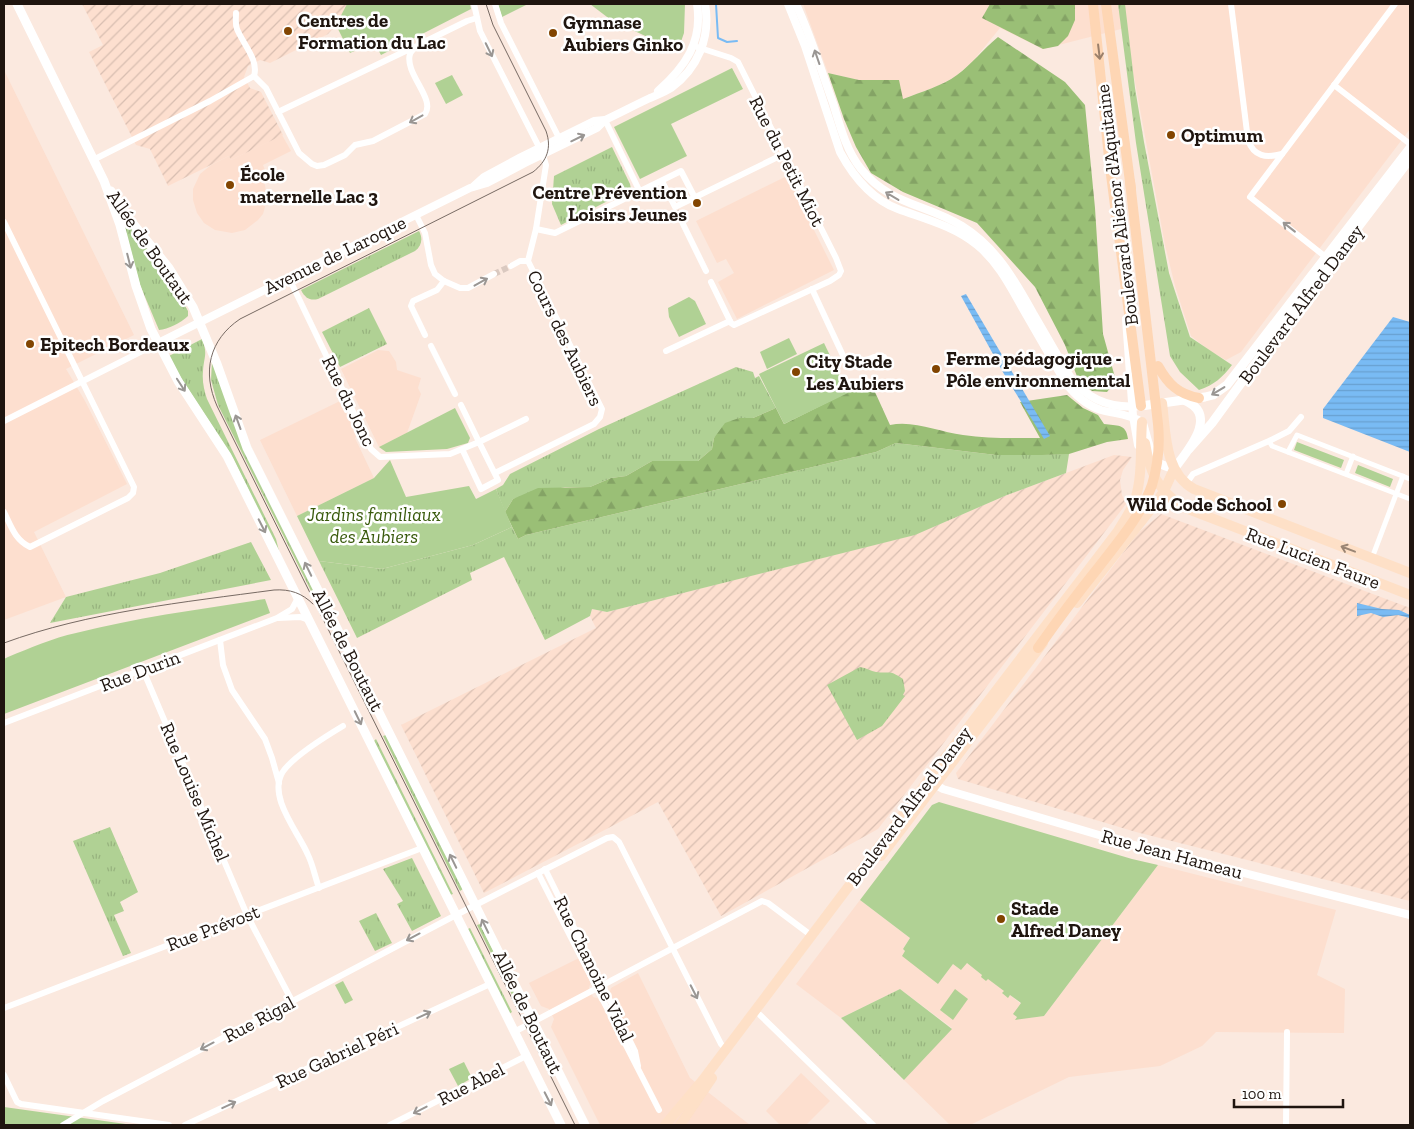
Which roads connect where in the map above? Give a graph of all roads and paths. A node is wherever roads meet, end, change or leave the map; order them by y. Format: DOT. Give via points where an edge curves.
graph roads {
  1 [pos="17,4"];
  2 [pos="474,4"];
  3 [pos="495,4"];
  4 [pos="697,4"];
  5 [pos="705,4"];
  6 [pos="788,4"];
  7 [pos="796,4"];
  8 [pos="1093,4"];
  9 [pos="1106,4"];
  10 [pos="1231,4"];
  11 [pos="1395,4"];
  12 [pos="236,14"];
  13 [pos="476,18"];
  14 [pos="418,45"];
  15 [pos="694,45"];
  16 [pos="703,49"];
  17 [pos="254,76"];
  18 [pos="1334,86"];
  19 [pos="651,98"];
  20 [pos="278,112"];
  21 [pos="605,120"];
  22 [pos="559,138"];
  23 [pos="1410,144"];
  24 [pos="1410,148"];
  25 [pos="556,149"];
  26 [pos="542,151"];
  27 [pos="784,154"];
  28 [pos="1282,154"];
  29 [pos="1410,158"];
  30 [pos="94,160"];
  31 [pos="104,181"];
  32 [pos="662,181"];
  33 [pos="1130,182"];
  34 [pos="640,192"];
  35 [pos="695,198"];
  36 [pos="416,215"];
  37 [pos="4,222"];
  38 [pos="682,222"];
  39 [pos="536,229"];
  40 [pos="1327,258"];
  41 [pos="528,261"];
  42 [pos="511,266"];
  43 [pos="706,271"];
  44 [pos="494,274"];
  45 [pos="289,278"];
  46 [pos="444,281"];
  47 [pos="711,282"];
  48 [pos="812,289"];
  49 [pos="730,321"];
  50 [pos="200,322"];
  51 [pos="425,335"];
  52 [pos="158,342"];
  53 [pos="431,346"];
  54 [pos="666,351"];
  55 [pos="884,358"];
  56 [pos="1158,366"];
  57 [pos="83,381"];
  58 [pos="455,394"];
  59 [pos="1199,398"];
  60 [pos="1184,400"];
  61 [pos="1162,403"];
  62 [pos="461,405"];
  63 [pos="1137,406"];
  64 [pos="1301,418"];
  65 [pos="526,419"];
  66 [pos="1138,419"];
  67 [pos="4,421"];
  68 [pos="1269,441"];
  69 [pos="480,442"];
  70 [pos="1190,448"];
  71 [pos="463,451"];
  72 [pos="1288,452"];
  73 [pos="1353,456"];
  74 [pos="1174,469"];
  75 [pos="495,473"];
  76 [pos="1346,474"];
  77 [pos="1403,476"];
  78 [pos="1410,479"];
  79 [pos="1186,484"];
  80 [pos="1164,491"];
  81 [pos="1396,494"];
  82 [pos="1410,500"];
  83 [pos="1183,507"];
  84 [pos="4,512"];
  85 [pos="1148,512"];
  86 [pos="1372,558"];
  87 [pos="1410,573"];
  88 [pos="1410,595"];
  89 [pos="298,598"];
  90 [pos="277,618"];
  91 [pos="309,620"];
  92 [pos="220,640"];
  93 [pos="1038,648"];
  94 [pos="143,670"];
  95 [pos="981,710"];
  96 [pos="4,723"];
  97 [pos="343,726"];
  98 [pos="279,784"];
  99 [pos="936,785"];
  100 [pos="922,789"];
  101 [pos="422,848"];
  102 [pos="542,871"];
  103 [pos="319,888"];
  104 [pos="475,905"];
  105 [pos="247,915"];
  106 [pos="456,915"];
  107 [pos="1410,915"];
  108 [pos="812,936"];
  109 [pos="672,948"];
  110 [pos="490,984"];
  111 [pos="599,987"];
  112 [pos="292,1001"];
  113 [pos="4,1008"];
  114 [pos="760,1015"];
  115 [pos="533,1022"];
  116 [pos="514,1032"];
  117 [pos="1287,1032"];
  118 [pos="726,1049"];
  119 [pos="526,1056"];
  120 [pos="4,1075"];
  121 [pos="659,1110"];
  122 [pos="87,1112"];
  123 [pos="76,1115"];
  124 [pos="188,1124"];
  125 [pos="63,1125"];
  126 [pos="169,1125"];
  127 [pos="390,1125"];
  128 [pos="561,1125"];
  129 [pos="584,1125"];
  130 [pos="665,1125"];
  131 [pos="680,1125"];
  132 [pos="873,1125"];
  133 [pos="1286,1125"];
  1 -- 30 [label="main road, Allée de Boutaut"];
  2 -- 13 [label="street"];
  3 -- 22 [label="street" via="501,23"];
  4 -- 15 [label="street, Avenue de Laroque" via="698,26"];
  5 -- 16 [label="street, Avenue de Laroque" via="707,27"];
  6 -- 66 [label="street" via="840,152 862,184 897,209 957,231 977,245 998,266 1073,392 1100,410"];
  63 -- 7 [label="street, one-way" via="1102,403 1078,388 1008,270 982,240 962,226 900,201 862,170 848,148"];
  8 -- 63 [label="highway, Boulevard Aliénor d'Aquitaine, one-way"];
  9 -- 33 [label="highway, Boulevard Aliénor d'Aquitaine"];
  10 -- 28 [label="street" via="1248,140 1256,153 1266,156"];
  11 -- 18 [label="street"];
  12 -- 17 [label="street" via="236,27 253,60"];
  13 -- 14 [label="street"];
  13 -- 26 [label="street, one-way"];
  14 -- 20 [label="street"];
  14 -- 20 [label="street, one-way" via="410,61 429,104 425,114 373,141 355,145 346,154 324,165 312,164 299,153"];
  15 -- 16 [label="street, Rue du Petit Miot"];
  15 -- 19 [label="street, Avenue de Laroque" via="676,74"];
  16 -- 19 [label="street, Avenue de Laroque" via="681,79 670,89"];
  16 -- 27 [label="street, Rue du Petit Miot" via="738,62"];
  17 -- 20 [label="street" via="266,88"];
  17 -- 30 [label="street"];
  18 -- 23 [label="street"];
  18 -- 28 [label="street"];
  19 -- 21 [label="street, Avenue de Laroque"];
  21 -- 22 [label="street, Avenue de Laroque" via="594,121"];
  25 -- 21 [label="street, Avenue de Laroque, one-way" via="598,128"];
  21 -- 34 [label="street"];
  22 -- 25 [label="street"];
  22 -- 26 [label="street, Avenue de Laroque"];
  24 -- 40 [label="main road, Boulevard Alfred Daney"];
  25 -- 26 [label="street, Avenue de Laroque"];
  26 -- 36 [label="street, Avenue de Laroque" via="484,177 470,188"];
  26 -- 39 [label="street" via="546,172"];
  27 -- 35 [label="street"];
  27 -- 48 [label="street, Rue du Petit Miot" via="840,266 841,271 835,278"];
  40 -- 28 [label="street, one-way" via="1250,197"];
  29 -- 70 [label="main road, Boulevard Alfred Daney"];
  30 -- 31 [label="main road, Allée de Boutaut"];
  31 -- 50 [label="main road, Allée de Boutaut" via="169,268"];
  31 -- 52 [label="main road, Allée de Boutaut, one-way" via="136,286"];
  32 -- 34 [label="street"];
  32 -- 35 [label="street" via="681,171"];
  32 -- 35 [label="street" via="675,209"];
  33 -- 56 [label="highway, Boulevard Aliénor d'Aquitaine"];
  33 -- 93 [label="highway" via="1158,424 1156,468 1140,511"];
  34 -- 39 [label="street" via="555,232"];
  36 -- 45 [label="street, Avenue de Laroque"];
  36 -- 46 [label="street" via="425,233 430,265"];
  37 -- 57 [label="street"];
  38 -- 43 [label="street"];
  39 -- 41 [label="street"];
  40 -- 59 [label="main road, Boulevard Alfred Daney, one-way" via="1234,378 1213,395"];
  41 -- 42 [label="street"];
  41 -- 75 [label="street, Cours des Aubiers" via="602,409 594,424"];
  46 -- 44 [label="street, one-way" via="468,288"];
  45 -- 50 [label="street, Avenue de Laroque"];
  45 -- 71 [label="street, Rue du Jonc" via="376,455"];
  46 -- 51 [label="street" via="437,290 413,301 411,306"];
  47 -- 49 [label="street"];
  48 -- 49 [label="street, Rue du Petit Miot" via="738,324"];
  48 -- 55 [label="street" via="846,362 855,365 874,357"];
  49 -- 54 [label="street, Rue du Petit Miot"];
  50 -- 52 [label="street, Avenue de Laroque"];
  104 -- 50 [label="main road, Allée de Boutaut, one-way" via="247,448"];
  52 -- 57 [label="street"];
  52 -- 89 [label="main road, Allée de Boutaut, one-way" via="178,381 227,456"];
  53 -- 58 [label="street"];
  56 -- 59 [label="highway" via="1174,388"];
  56 -- 61 [label="highway, Boulevard Aliénor d'Aquitaine"];
  57 -- 67 [label="street"];
  57 -- 84 [label="street" via="132,481 133,493 30,547 21,543"];
  59 -- 60 [label="main road, Boulevard Alfred Daney"];
  60 -- 61 [label="main road, Boulevard Alfred Daney"];
  60 -- 70 [label="main road" via="1195,407 1201,419"];
  61 -- 63 [label="main road, Boulevard Alfred Daney"];
  61 -- 74 [label="main road"];
  62 -- 69 [label="street"];
  63 -- 66 [label="main road"];
  64 -- 68 [label="street" via="1289,431"];
  65 -- 69 [label="street, Rue du Jonc"];
  66 -- 74 [label="main road" via="1152,454 1163,465"];
  66 -- 80 [label="main road, Rue Lucien Faure" via="1150,468"];
  66 -- 95 [label="main road, Boulevard Alfred Daney" via="1139,480 1134,502 1118,531"];
  68 -- 72 [label="street" via="1272,446"];
  68 -- 79 [label="street" via="1193,474"];
  69 -- 71 [label="street, Rue du Jonc"];
  69 -- 75 [label="street"];
  70 -- 74 [label="main road"];
  71 -- 75 [label="street" via="481,488 498,480"];
  72 -- 73 [label="street" via="1297,435"];
  72 -- 76 [label="street"];
  73 -- 76 [label="street"];
  73 -- 77 [label="street"];
  74 -- 79 [label="main road, Rue Lucien Faure"];
  74 -- 80 [label="main road, Boulevard Alfred Daney"];
  76 -- 81 [label="street"];
  77 -- 78 [label="street"];
  77 -- 81 [label="street"];
  86 -- 79 [label="main road, Rue Lucien Faure, one-way"];
  80 -- 83 [label="main road, Rue Lucien Faure"];
  80 -- 85 [label="main road, Boulevard Alfred Daney"];
  81 -- 82 [label="street"];
  81 -- 86 [label="street"];
  83 -- 85 [label="street" via="1162,505"];
  83 -- 88 [label="main road, Rue Lucien Faure"];
  85 -- 93 [label="main road, Boulevard Alfred Daney"];
  86 -- 87 [label="main road, Rue Lucien Faure"];
  89 -- 90 [label="street, Rue Durin" via="292,609"];
  89 -- 91 [label="main road, Allée de Boutaut"];
  90 -- 91 [label="street, Rue Durin"];
  90 -- 92 [label="street, Rue Durin"];
  91 -- 101 [label="main road, Allée de Boutaut, one-way"];
  92 -- 94 [label="street, Rue Durin"];
  92 -- 98 [label="street" via="223,665 232,690 265,739"];
  93 -- 99 [label="main road, Boulevard Alfred Daney"];
  94 -- 96 [label="street, Rue Durin"];
  94 -- 105 [label="street, Rue Louise Michel"];
  95 -- 99 [label="street" via="937,775"];
  95 -- 100 [label="main road, Boulevard Alfred Daney"];
  97 -- 98 [label="street" via="307,750 286,769"];
  98 -- 103 [label="street" via="282,806 308,855"];
  99 -- 100 [label="street"];
  99 -- 107 [label="street, Rue Jean Hameau" via="1126,843"];
  99 -- 114 [label="main road, Boulevard Alfred Daney"];
  100 -- 108 [label="main road, Boulevard Alfred Daney"];
  101 -- 103 [label="street, Rue Prévost"];
  101 -- 106 [label="main road, Allée de Boutaut"];
  102 -- 104 [label="street, Rue Rigal"];
  102 -- 109 [label="street, Rue Rigal" via="613,837 619,842"];
  102 -- 111 [label="street, Rue Chanoine Vidal"];
  103 -- 105 [label="street, Rue Prévost"];
  104 -- 106 [label="street, Rue Rigal"];
  115 -- 104 [label="main road, Allée de Boutaut, one-way"];
  105 -- 112 [label="street, Rue Louise Michel"];
  105 -- 113 [label="street, Rue Prévost"];
  106 -- 110 [label="main road, Allée de Boutaut"];
  106 -- 112 [label="street, Rue Rigal, one-way"];
  108 -- 109 [label="street" via="762,901"];
  108 -- 118 [label="main road, Boulevard Alfred Daney"];
  109 -- 111 [label="street"];
  109 -- 118 [label="street, one-way"];
  110 -- 116 [label="main road, Allée de Boutaut"];
  124 -- 110 [label="street, Rue Gabriel Péri, one-way"];
  111 -- 115 [label="street"];
  111 -- 121 [label="street, Rue Chanoine Vidal" via="635,1051 638,1070"];
  112 -- 122 [label="street, Rue Rigal, one-way"];
  114 -- 131 [label="main road, Boulevard Alfred Daney"];
  114 -- 132 [label="street"];
  115 -- 116 [label="street"];
  115 -- 129 [label="main road, Allée de Boutaut"];
  116 -- 119 [label="main road, Allée de Boutaut"];
  117 -- 133 [label="street"];
  118 -- 130 [label="main road, Boulevard Alfred Daney"];
  119 -- 127 [label="street, Rue Abel, one-way"];
  119 -- 128 [label="main road, Allée de Boutaut, one-way"];
  120 -- 123 [label="street" via="17,1102"];
  122 -- 123 [label="street"];
  122 -- 126 [label="street"];
  123 -- 125 [label="street"];
}
